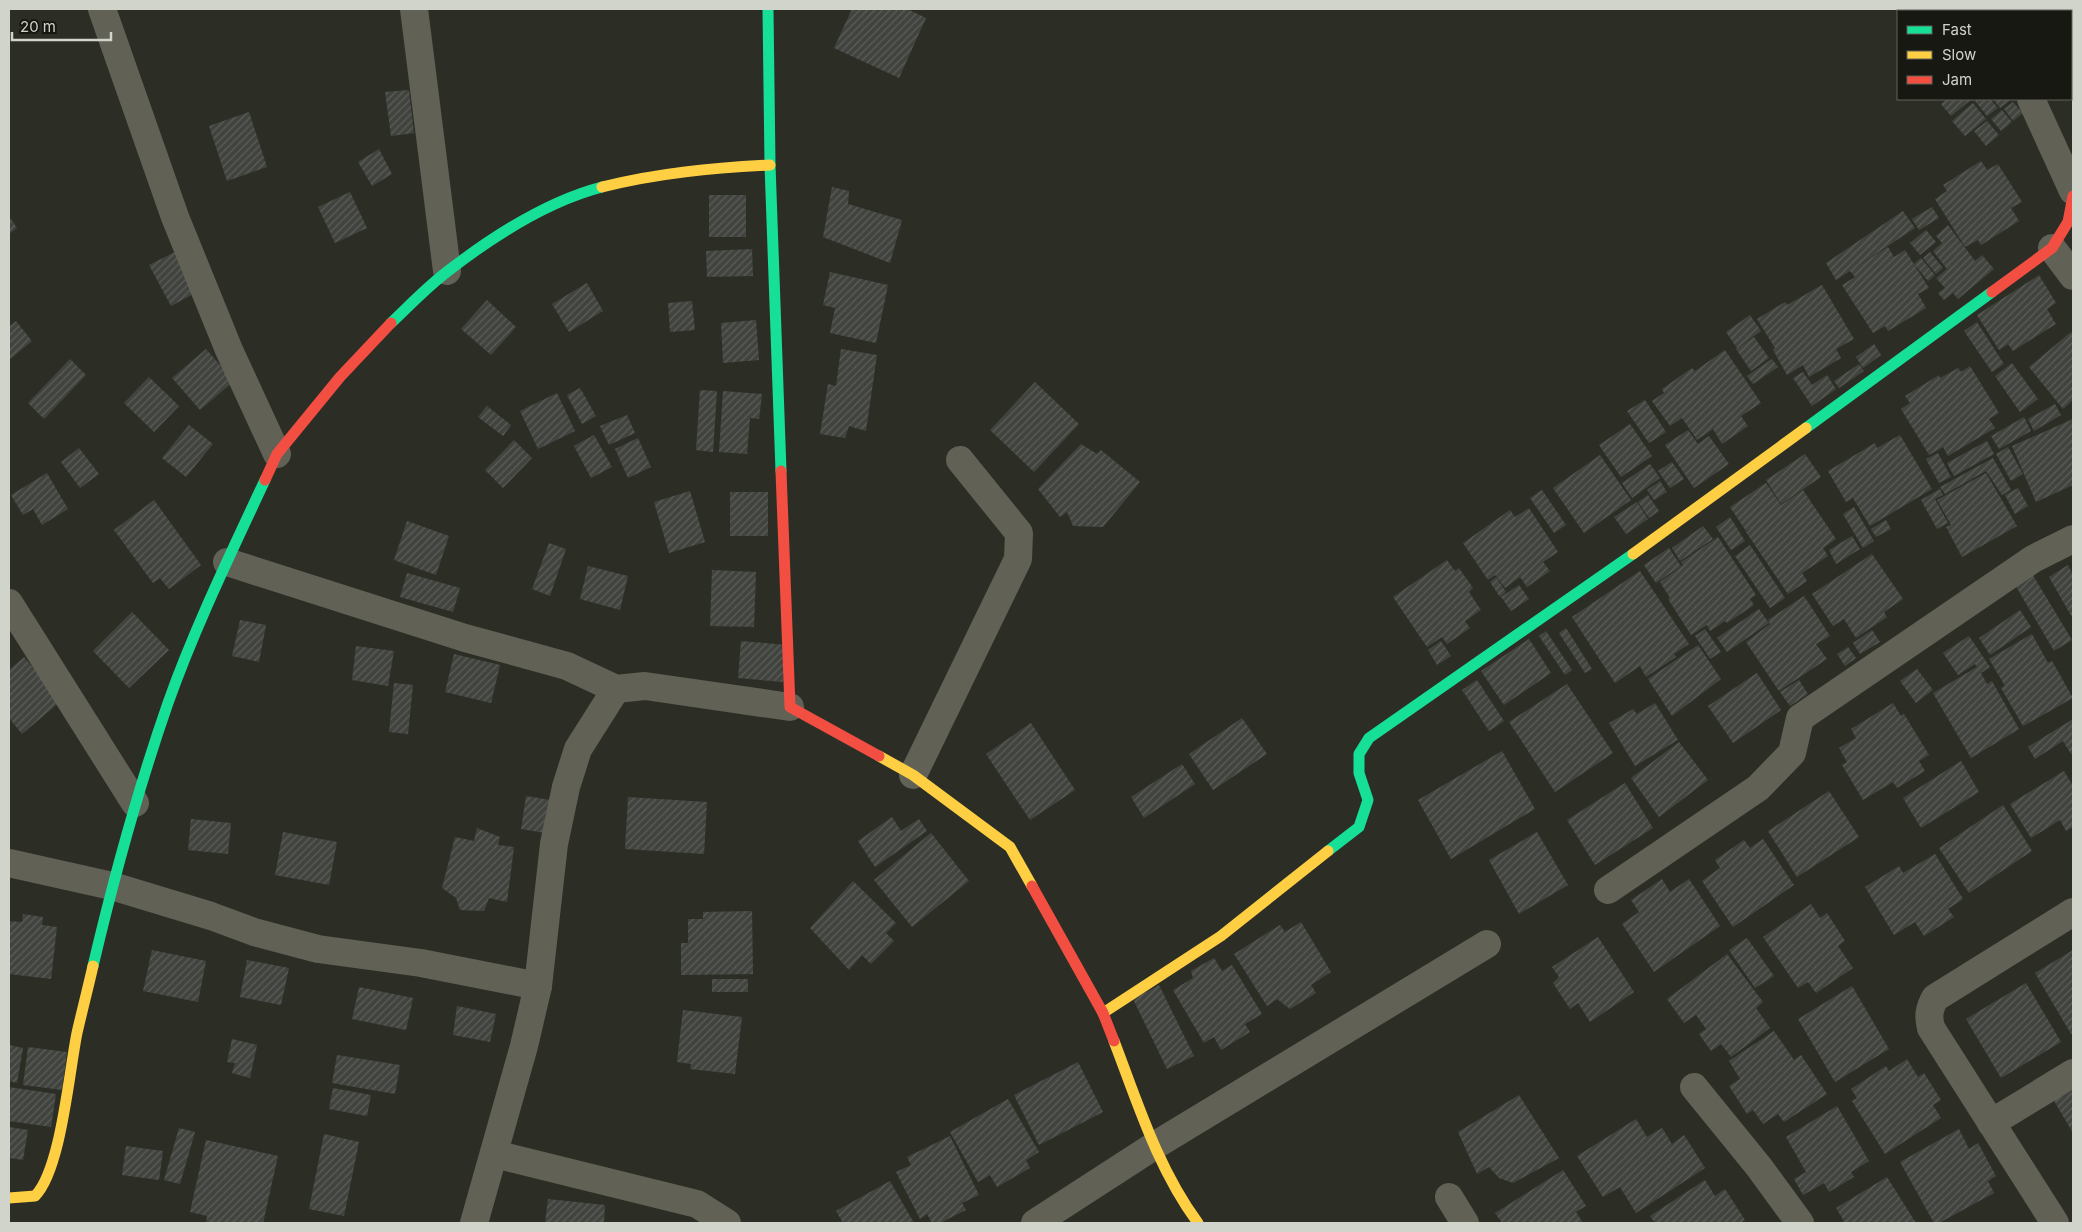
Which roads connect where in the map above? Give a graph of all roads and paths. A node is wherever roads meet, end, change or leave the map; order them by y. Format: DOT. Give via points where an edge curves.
graph roads {
  1 [pos="102,9"];
  2 [pos="414,9"];
  3 [pos="768,9"];
  4 [pos="2031,100"];
  5 [pos="770,165"];
  6 [pos="2073,191"];
  7 [pos="2073,196"];
  8 [pos="2052,248"];
  9 [pos="446,271"];
  10 [pos="2073,276"];
  11 [pos="277,454"];
  12 [pos="960,460"];
  13 [pos="2073,540"];
  14 [pos="227,562"];
  15 [pos="9,603"];
  16 [pos="616,689"];
  17 [pos="790,707"];
  18 [pos="913,775"];
  19 [pos="135,803"];
  20 [pos="9,863"];
  21 [pos="112,886"];
  22 [pos="1608,890"];
  23 [pos="2073,912"];
  24 [pos="1487,944"];
  25 [pos="538,986"];
  26 [pos="1103,1013"];
  27 [pos="2073,1073"];
  28 [pos="1694,1087"];
  29 [pos="1991,1123"];
  30 [pos="1154,1146"];
  31 [pos="494,1154"];
  32 [pos="1449,1197"];
  33 [pos="9,1198"];
  34 [pos="474,1223"];
  35 [pos="726,1223"];
  36 [pos="1035,1223"];
  37 [pos="1198,1223"];
  38 [pos="1465,1223"];
  39 [pos="1800,1223"];
  40 [pos="2055,1223"];
  1 -- 11 [label="street" via="175,217 229,350"];
  2 -- 9 [label="street"];
  3 -- 5 [label="street"];
  4 -- 6 [label="street"];
  5 -- 9 [label="street" via="645,176 574,194 516,225"];
  5 -- 17 [label="street"];
  7 -- 8 [label="street" via="2068,222"];
  8 -- 10 [label="street"];
  8 -- 26 [label="street" via="1634,553 1369,738 1359,754 1359,773 1368,800 1359,827 1221,936"];
  9 -- 11 [label="street" via="340,377"];
  11 -- 14 [label="street"];
  12 -- 18 [label="street" via="1019,533 1018,559"];
  13 -- 22 [label="street" via="2033,559 1800,718 1792,752 1758,788"];
  14 -- 16 [label="street" via="464,638 567,666"];
  14 -- 19 [label="street" via="169,701"];
  15 -- 19 [label="street"];
  16 -- 17 [label="street" via="645,686"];
  16 -- 25 [label="street" via="578,749 566,787 553,854"];
  17 -- 18 [label="street"];
  18 -- 26 [label="street" via="1010,847"];
  19 -- 21 [label="street"];
  20 -- 21 [label="street"];
  21 -- 25 [label="street" via="318,949 421,963"];
  21 -- 33 [label="street" via="78,1034 63,1118 47,1178 36,1196"];
  23 -- 29 [label="street" via="1935,998 1930,1006 1931,1028"];
  24 -- 30 [label="street"];
  25 -- 31 [label="street"];
  26 -- 30 [label="street"];
  27 -- 29 [label="street"];
  28 -- 39 [label="street"];
  29 -- 40 [label="street"];
  30 -- 36 [label="street"];
  30 -- 37 [label="street" via="1180,1198"];
  31 -- 34 [label="street"];
  31 -- 35 [label="street" via="697,1204"];
  32 -- 38 [label="street"];
}
